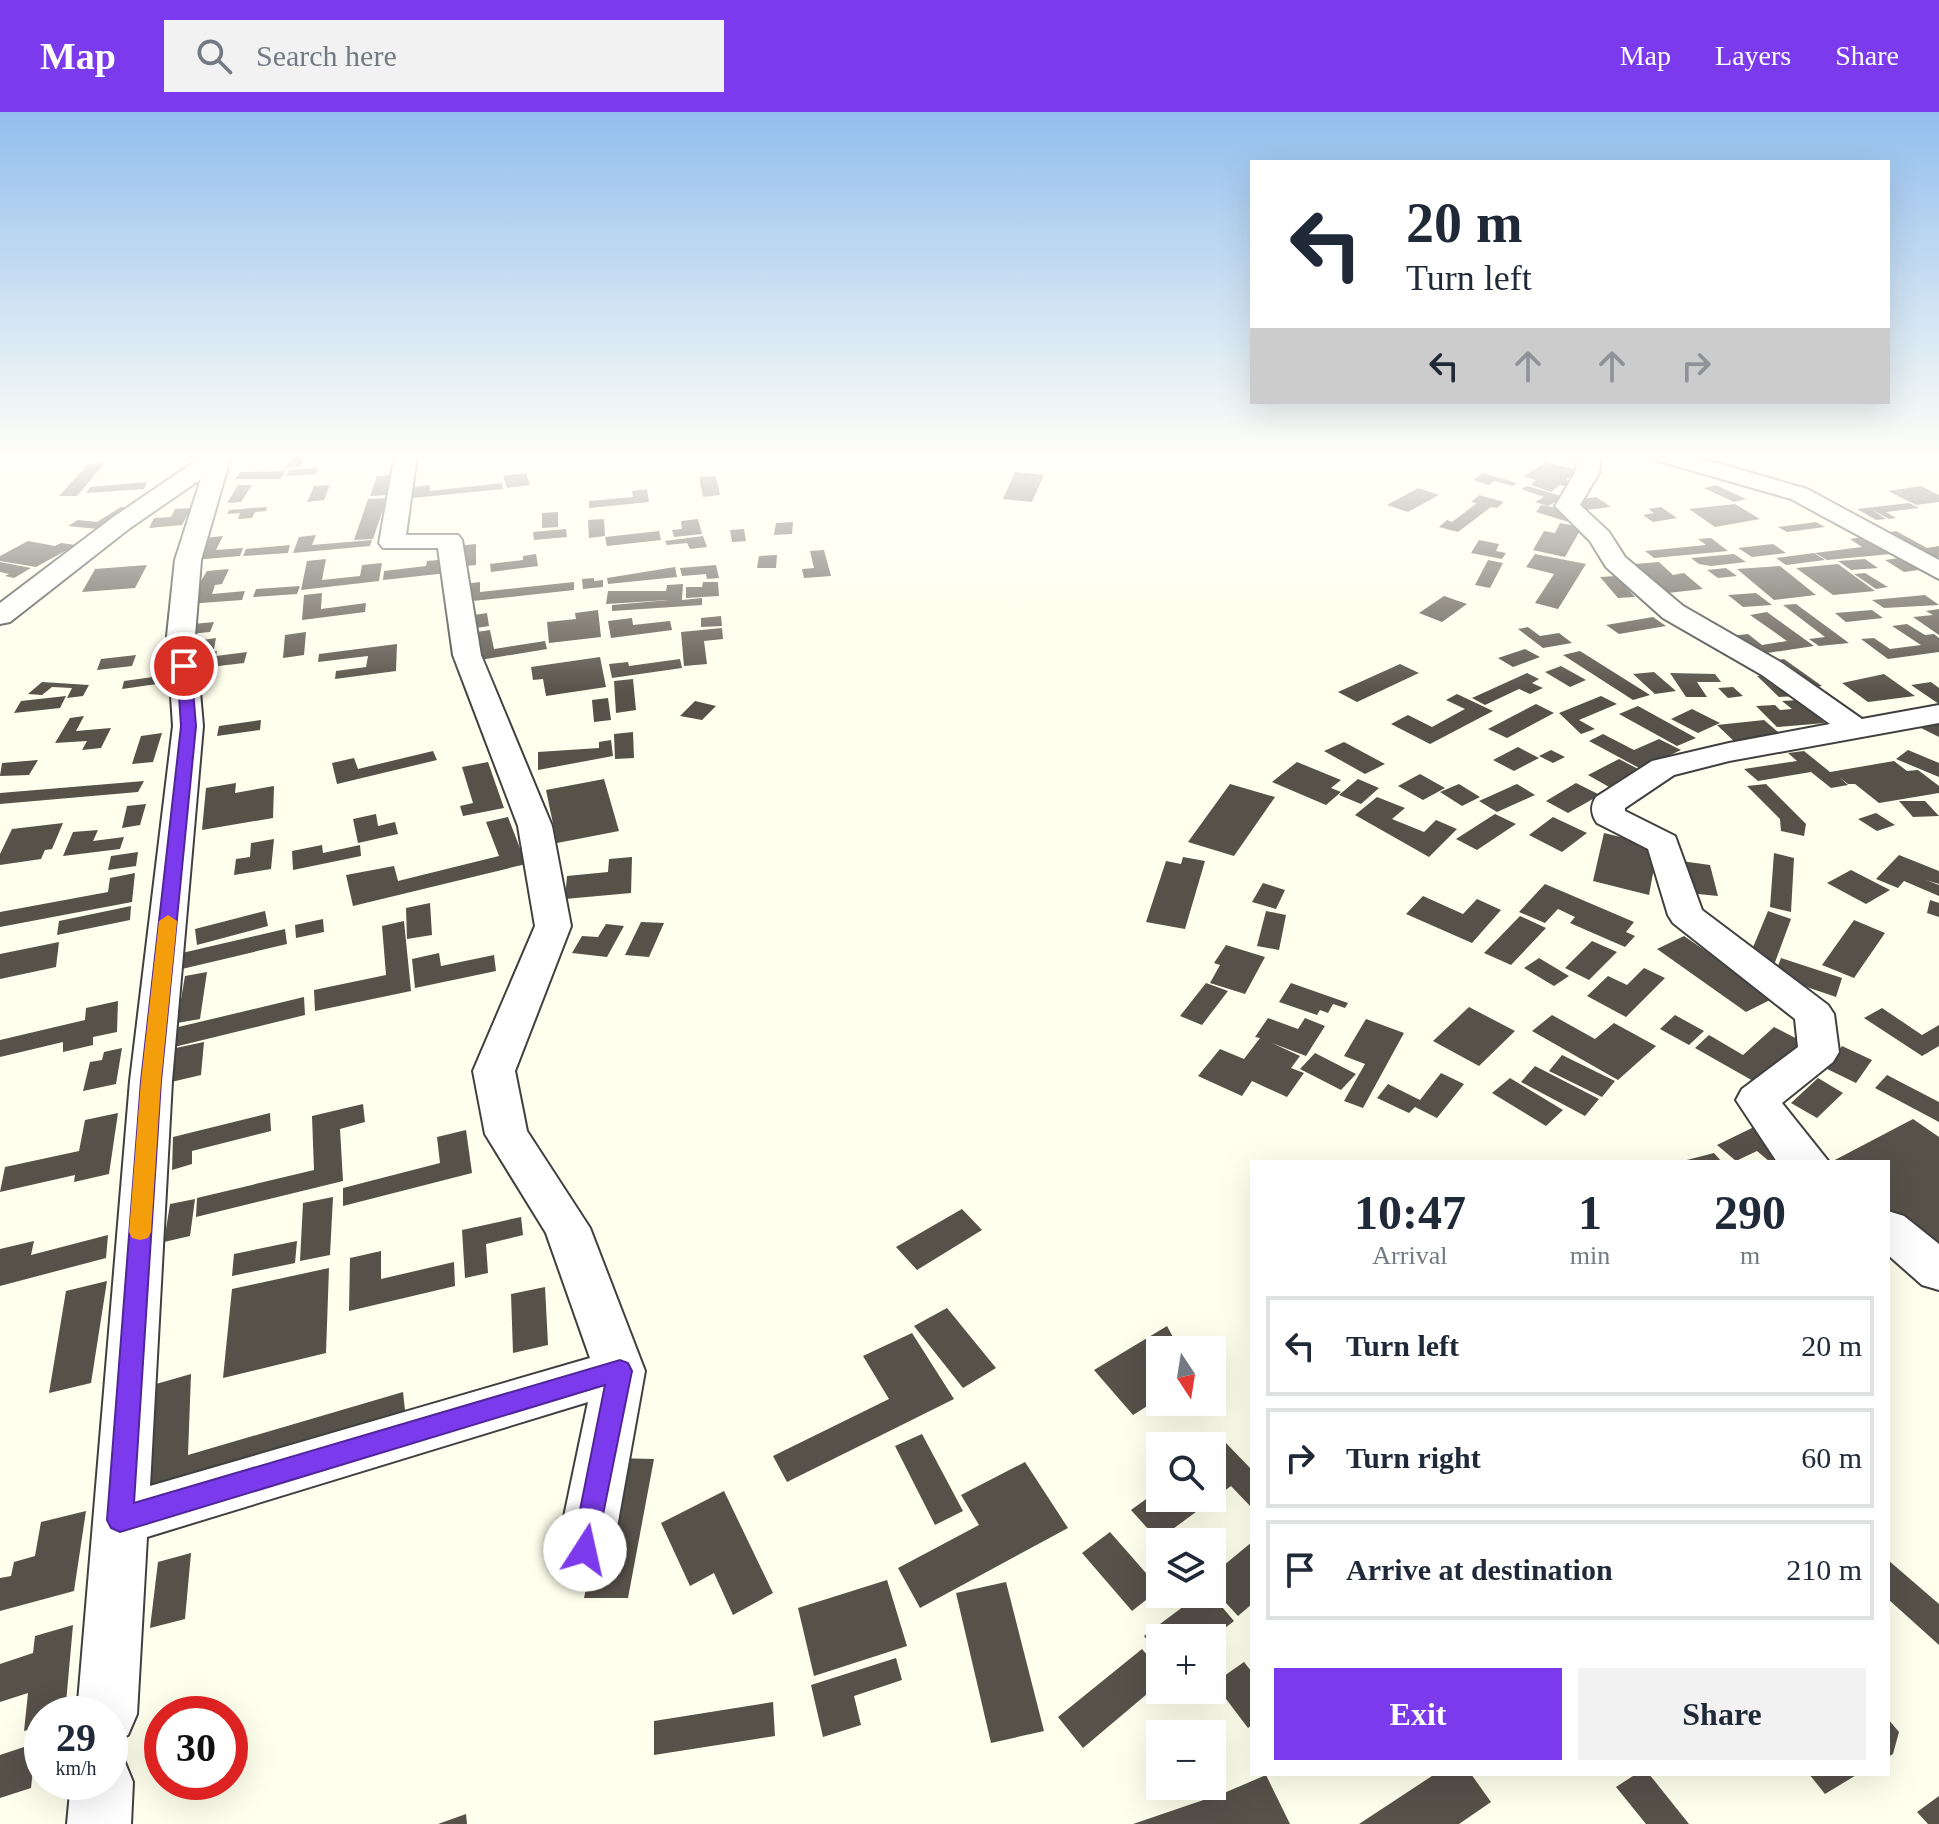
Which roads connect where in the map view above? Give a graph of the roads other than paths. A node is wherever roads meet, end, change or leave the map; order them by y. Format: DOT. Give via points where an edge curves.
graph roads {
  1 [pos="107,534"];
  2 [pos="195,534"];
  3 [pos="393,534"];
  4 [pos="1597,534"];
  5 [pos="1872,534"];
  6 [pos="1939,571"];
  7 [pos="0,616"];
  8 [pos="1939,714"];
  9 [pos="1857,729"];
  10 [pos="1804,1160"];
  11 [pos="1890,1231"];
  12 [pos="1939,1271"];
  13 [pos="620,1371"];
  14 [pos="120,1520"];
  15 [pos="585,1550"];
  16 [pos="108,1696"];
  17 [pos="101,1800"];
  18 [pos="99,1824"];
  1 -- 7 [label="street"];
  2 -- 14 [label="street" via="181,636 188,726 151,1081"];
  3 -- 13 [label="street" via="392,543 449,540 467,655 535,826 553,926 494,1071 506,1134 567,1228"];
  4 -- 9 [label="street" via="1615,562 1673,612 1772,669"];
  5 -- 6 [label="street"];
  8 -- 9 [label="street"];
  9 -- 10 [label="street" via="1663,768 1608,804 1609,816 1663,843 1686,915 1814,1014 1819,1052 1757,1100"];
  11 -- 12 [label="street"];
  13 -- 14 [label="street"];
  13 -- 15 [label="street"];
  14 -- 16 [label="street"];
  17 -- 18 [label="street"];
}
